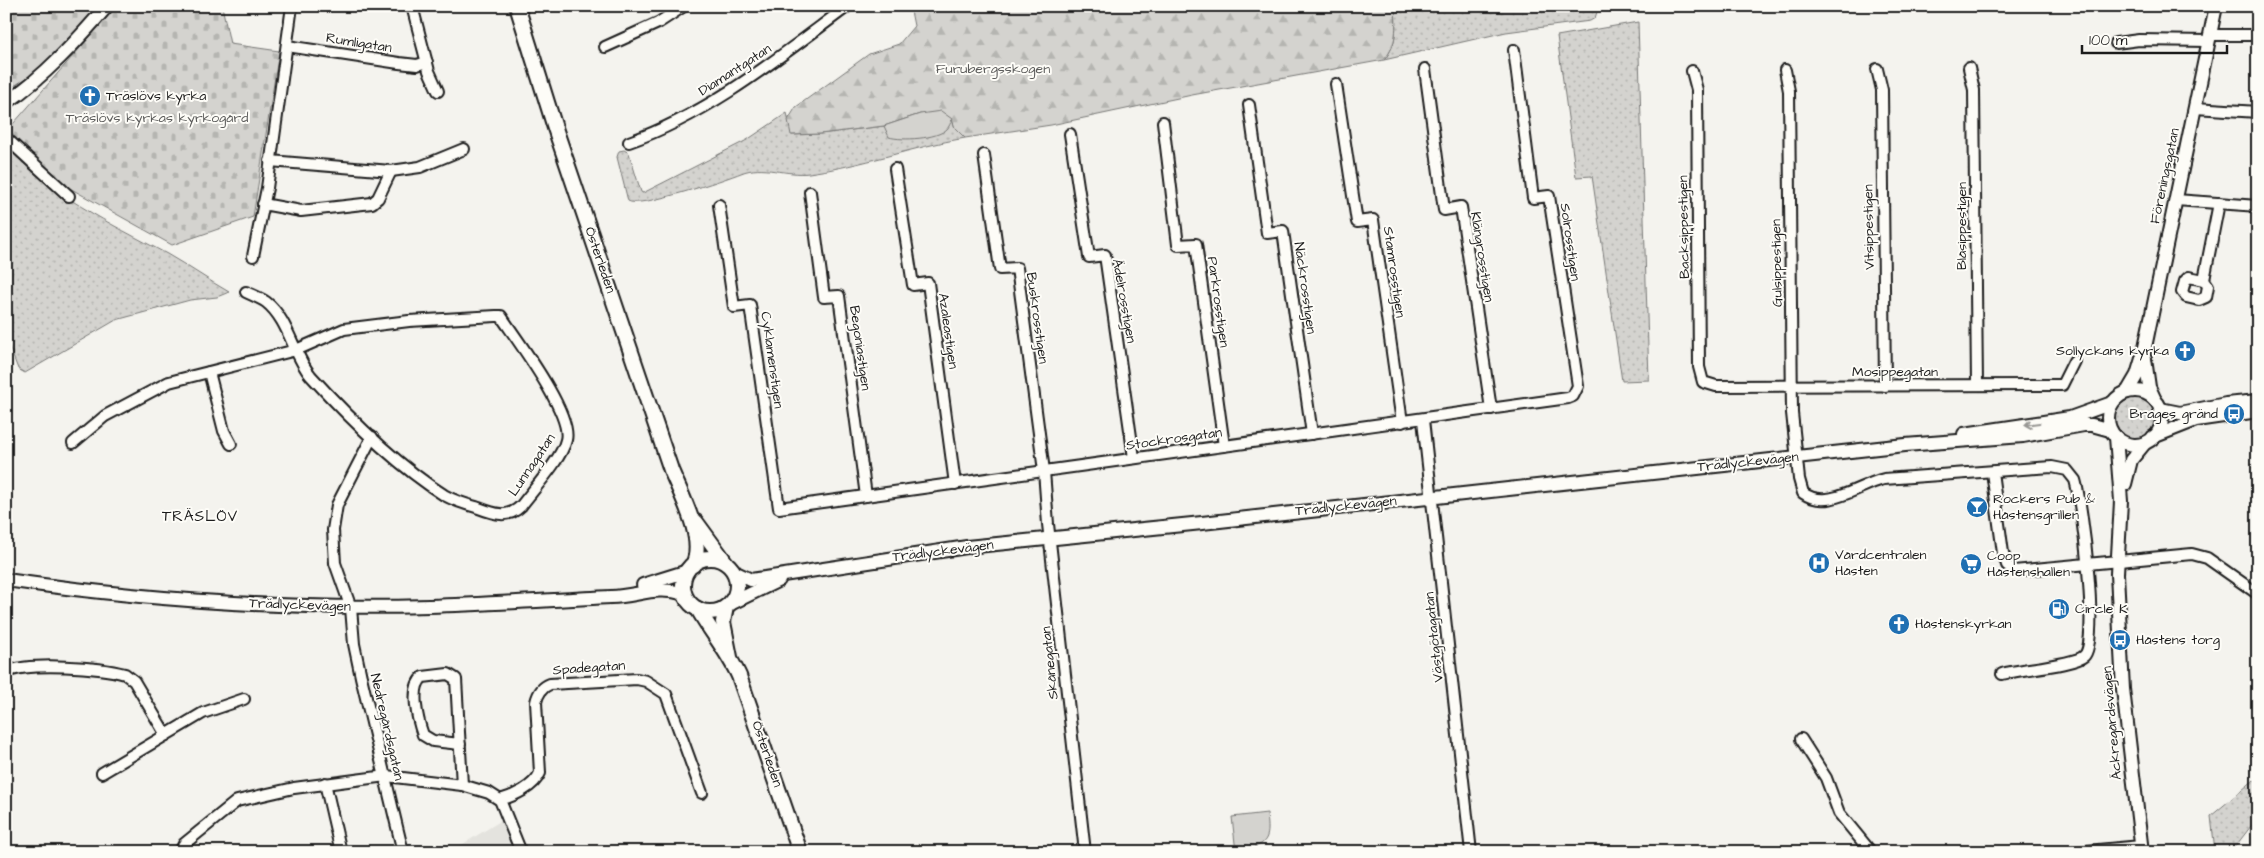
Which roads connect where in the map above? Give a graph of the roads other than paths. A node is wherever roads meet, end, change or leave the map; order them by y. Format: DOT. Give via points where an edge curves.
graph roads {
  1 [pos="107,6"];
  2 [pos="292,6"];
  3 [pos="412,6"];
  4 [pos="517,6"];
  5 [pos="684,6"];
  6 [pos="848,6"];
  7 [pos="2216,6"];
  8 [pos="2258,35"];
  9 [pos="2210,38"];
  10 [pos="2116,43"];
  11 [pos="287,46"];
  12 [pos="605,47"];
  13 [pos="1514,50"];
  14 [pos="427,62"];
  15 [pos="1969,68"];
  16 [pos="1425,69"];
  17 [pos="1877,69"];
  18 [pos="1785,70"];
  19 [pos="1692,71"];
  20 [pos="1336,84"];
  21 [pos="438,91"];
  22 [pos="6,103"];
  23 [pos="1249,105"];
  24 [pos="2195,108"];
  25 [pos="2258,112"];
  26 [pos="1163,122"];
  27 [pos="1070,134"];
  28 [pos="6,138"];
  29 [pos="629,142"];
  30 [pos="464,149"];
  31 [pos="984,155"];
  32 [pos="270,161"];
  33 [pos="895,169"];
  34 [pos="391,171"];
  35 [pos="810,192"];
  36 [pos="69,196"];
  37 [pos="2176,200"];
  38 [pos="2219,203"];
  39 [pos="263,204"];
  40 [pos="719,205"];
  41 [pos="2258,206"];
  42 [pos="253,256"];
  43 [pos="2204,280"];
  44 [pos="246,292"];
  45 [pos="296,350"];
  46 [pos="2144,352"];
  47 [pos="2074,360"];
  48 [pos="208,372"];
  49 [pos="1703,382"];
  50 [pos="1976,385"];
  51 [pos="1792,386"];
  52 [pos="1885,386"];
  53 [pos="2127,392"];
  54 [pos="1573,396"];
  55 [pos="2258,401"];
  56 [pos="2112,403"];
  57 [pos="2158,404"];
  58 [pos="1491,409"];
  59 [pos="2258,411"];
  60 [pos="1423,420"];
  61 [pos="1402,422"];
  62 [pos="2113,433"];
  63 [pos="1312,434"];
  64 [pos="372,437"];
  65 [pos="2149,440"];
  66 [pos="73,443"];
  67 [pos="231,444"];
  68 [pos="1905,445"];
  69 [pos="1224,446"];
  70 [pos="1796,457"];
  71 [pos="1134,458"];
  72 [pos="1044,471"];
  73 [pos="1992,472"];
  74 [pos="955,484"];
  75 [pos="866,496"];
  76 [pos="1432,497"];
  77 [pos="2121,502"];
  78 [pos="779,508"];
  79 [pos="688,511"];
  80 [pos="1050,539"];
  81 [pos="2117,559"];
  82 [pos="2087,562"];
  83 [pos="690,568"];
  84 [pos="731,569"];
  85 [pos="788,576"];
  86 [pos="6,580"];
  87 [pos="685,594"];
  88 [pos="2258,594"];
  89 [pos="595,598"];
  90 [pos="728,606"];
  91 [pos="351,608"];
  92 [pos="698,609"];
  93 [pos="730,657"];
  94 [pos="6,672"];
  95 [pos="2002,674"];
  96 [pos="244,699"];
  97 [pos="166,735"];
  98 [pos="1801,739"];
  99 [pos="460,744"];
  100 [pos="102,773"];
  101 [pos="386,776"];
  102 [pos="325,783"];
  103 [pos="462,785"];
  104 [pos="702,793"];
  105 [pos="500,800"];
  106 [pos="2141,849"];
  107 [pos="180,852"];
  108 [pos="341,852"];
  109 [pos="403,852"];
  110 [pos="521,852"];
  111 [pos="800,852"];
  112 [pos="1085,852"];
  113 [pos="1471,852"];
  114 [pos="1871,852"];
  115 [pos="2076,852"];
  1 -- 22 [label="street" via="56,62"];
  2 -- 11 [label="street"];
  3 -- 14 [label="street"];
  4 -- 79 [label="main road, Österleden" via="671,470"];
  5 -- 12 [label="street" via="658,23"];
  6 -- 29 [label="street, Diamantgatan" via="734,90 648,136"];
  7 -- 9 [label="street, Föreningsgatan"];
  8 -- 9 [label="street"];
  9 -- 10 [label="street"];
  9 -- 24 [label="street, Föreningsgatan"];
  11 -- 14 [label="street, Rumligatan" via="417,65"];
  11 -- 32 [label="street"];
  13 -- 54 [label="street, Solrosstigen" via="1533,198 1549,196 1578,386"];
  14 -- 21 [label="street"];
  15 -- 50 [label="street, Blåsippestigen" via="1974,90"];
  16 -- 58 [label="street, Klängrosstigen" via="1444,210 1461,207"];
  17 -- 52 [label="street, Vitsippestigen" via="1882,90"];
  18 -- 51 [label="street, Gulsippestigen" via="1789,91"];
  19 -- 49 [label="street, Backsippestigen" via="1696,90 1699,367"];
  20 -- 61 [label="street, Stamrosstigen" via="1356,222 1373,220"];
  23 -- 63 [label="street, Näckrosstigen" via="1267,234 1283,231"];
  24 -- 25 [label="street"];
  24 -- 37 [label="street, Föreningsgatan"];
  26 -- 69 [label="street, Parkrosstigen" via="1178,245 1196,244"];
  27 -- 71 [label="street, Ädelrosstigen" via="1088,258 1105,255"];
  28 -- 36 [label="street"];
  30 -- 34 [label="street" via="420,167"];
  31 -- 72 [label="street, Buskrosstigen" via="1000,270 1016,268"];
  32 -- 34 [label="street"];
  32 -- 39 [label="street"];
  33 -- 74 [label="street, Azaleastigen" via="913,285 928,283"];
  34 -- 39 [label="street" via="378,198 372,203 301,211"];
  35 -- 75 [label="street, Begoniastigen" via="824,298 839,296"];
  37 -- 38 [label="street"];
  37 -- 46 [label="street, Föreningsgatan"];
  38 -- 41 [label="street"];
  38 -- 43 [label="street"];
  39 -- 42 [label="street"];
  40 -- 78 [label="street, Cyklamenstigen" via="734,307 750,305"];
  44 -- 45 [label="street, Lunnagatan" via="266,302 275,312"];
  45 -- 48 [label="street"];
  45 -- 64 [label="street, Lunnagatan" via="310,375"];
  45 -- 64 [label="street, Lunnagatan" via="352,326 501,316 552,394 564,417 568,434 562,449 521,506 505,516 445,496"];
  46 -- 53 [label="street, Föreningsgatan" via="2137,375"];
  46 -- 57 [label="street, Föreningsgatan" via="2147,377"];
  47 -- 50 [label="street, Mosippegatan" via="2062,384"];
  48 -- 66 [label="street" via="169,382 143,395 105,416"];
  48 -- 67 [label="street" via="224,431"];
  49 -- 51 [label="street, Mosippegatan" via="1716,386"];
  50 -- 52 [label="street, Mosippegatan"];
  51 -- 52 [label="street, Mosippegatan"];
  51 -- 70 [label="street, Gulsippestigen"];
  53 -- 56 [label="street"];
  53 -- 57 [label="street" via="2142,392"];
  54 -- 58 [label="street, Stockrosgatan"];
  55 -- 57 [label="street" via="2180,413"];
  56 -- 62 [label="street" via="2108,416"];
  56 -- 68 [label="street, Trädlyckevägen, one-way" via="2070,418"];
  57 -- 65 [label="street" via="2160,426"];
  58 -- 60 [label="street, Stockrosgatan"];
  59 -- 65 [label="street" via="2196,420"];
  60 -- 61 [label="street, Stockrosgatan"];
  60 -- 76 [label="street, Västgötagatan"];
  61 -- 63 [label="street, Stockrosgatan"];
  62 -- 65 [label="street" via="2132,445"];
  62 -- 68 [label="street, Trädlyckevägen" via="2084,425 2023,436"];
  62 -- 77 [label="street, Äckregårdsvägen"];
  63 -- 69 [label="street, Stockrosgatan"];
  64 -- 91 [label="street, Nedregårdsgatan" via="336,505 333,530 336,563"];
  65 -- 77 [label="street, Äckregårdsvägen" via="2131,460"];
  68 -- 70 [label="street, Trädlyckevägen"];
  69 -- 71 [label="street, Stockrosgatan"];
  70 -- 73 [label="street" via="1803,493 1817,500 1834,498 1884,479"];
  70 -- 76 [label="street, Trädlyckevägen"];
  71 -- 72 [label="street, Stockrosgatan"];
  72 -- 74 [label="street, Stockrosgatan"];
  72 -- 80 [label="street, Skånegatan"];
  73 -- 82 [label="street" via="2052,467 2070,472 2077,486"];
  73 -- 82 [label="street" via="2004,560 2010,569 2018,572"];
  74 -- 75 [label="street, Stockrosgatan"];
  75 -- 78 [label="street, Stockrosgatan"];
  76 -- 80 [label="street, Trädlyckevägen"];
  76 -- 113 [label="street, Västgötagatan"];
  77 -- 81 [label="street, Äckregårdsvägen"];
  79 -- 83 [label="main road, Österleden" via="696,538 696,558"];
  79 -- 84 [label="main road, Österleden"];
  80 -- 85 [label="street, Trädlyckevägen" via="880,559"];
  80 -- 112 [label="street, Skånegatan"];
  81 -- 82 [label="street"];
  81 -- 88 [label="street" via="2198,554"];
  81 -- 106 [label="street, Äckregårdsvägen" via="2123,689"];
  82 -- 95 [label="street" via="2091,634 2086,655 2074,661"];
  83 -- 84 [label="main road, Trädlyckevägen" via="710,559"];
  83 -- 87 [label="main road" via="684,582"];
  83 -- 89 [label="street, Trädlyckevägen" via="632,589"];
  84 -- 85 [label="street, Trädlyckevägen" via="751,580"];
  84 -- 90 [label="main road" via="737,586"];
  85 -- 90 [label="street, Trädlyckevägen"];
  86 -- 91 [label="street, Trädlyckevägen" via="184,600"];
  87 -- 89 [label="street, Trädlyckevägen" via="663,589"];
  87 -- 92 [label="main road"];
  89 -- 91 [label="street, Trädlyckevägen"];
  90 -- 92 [label="main road, Trädlyckevägen" via="714,612"];
  90 -- 93 [label="main road, Österleden" via="723,622"];
  91 -- 101 [label="street, Nedregårdsgatan" via="356,652"];
  92 -- 93 [label="main road, Österleden"];
  93 -- 111 [label="main road, Österleden" via="750,703"];
  94 -- 97 [label="street" via="21,667 53,667 125,674 134,681"];
  96 -- 97 [label="street" via="203,713"];
  97 -- 100 [label="street"];
  98 -- 114 [label="street" via="1826,778 1839,813"];
  99 -- 99 [label="street" via="455,676 423,677 416,694 424,735 433,742"];
  99 -- 103 [label="street"];
  101 -- 102 [label="street"];
  101 -- 103 [label="street"];
  101 -- 109 [label="street, Nedregårdsgatan"];
  102 -- 107 [label="street" via="237,802 184,844"];
  102 -- 108 [label="street"];
  103 -- 105 [label="street"];
  104 -- 105 [label="street, Spadegatan" via="666,694 637,679 550,684 542,688 536,702 540,773 521,791"];
  105 -- 110 [label="street"];
  106 -- 115 [label="street"];
}
